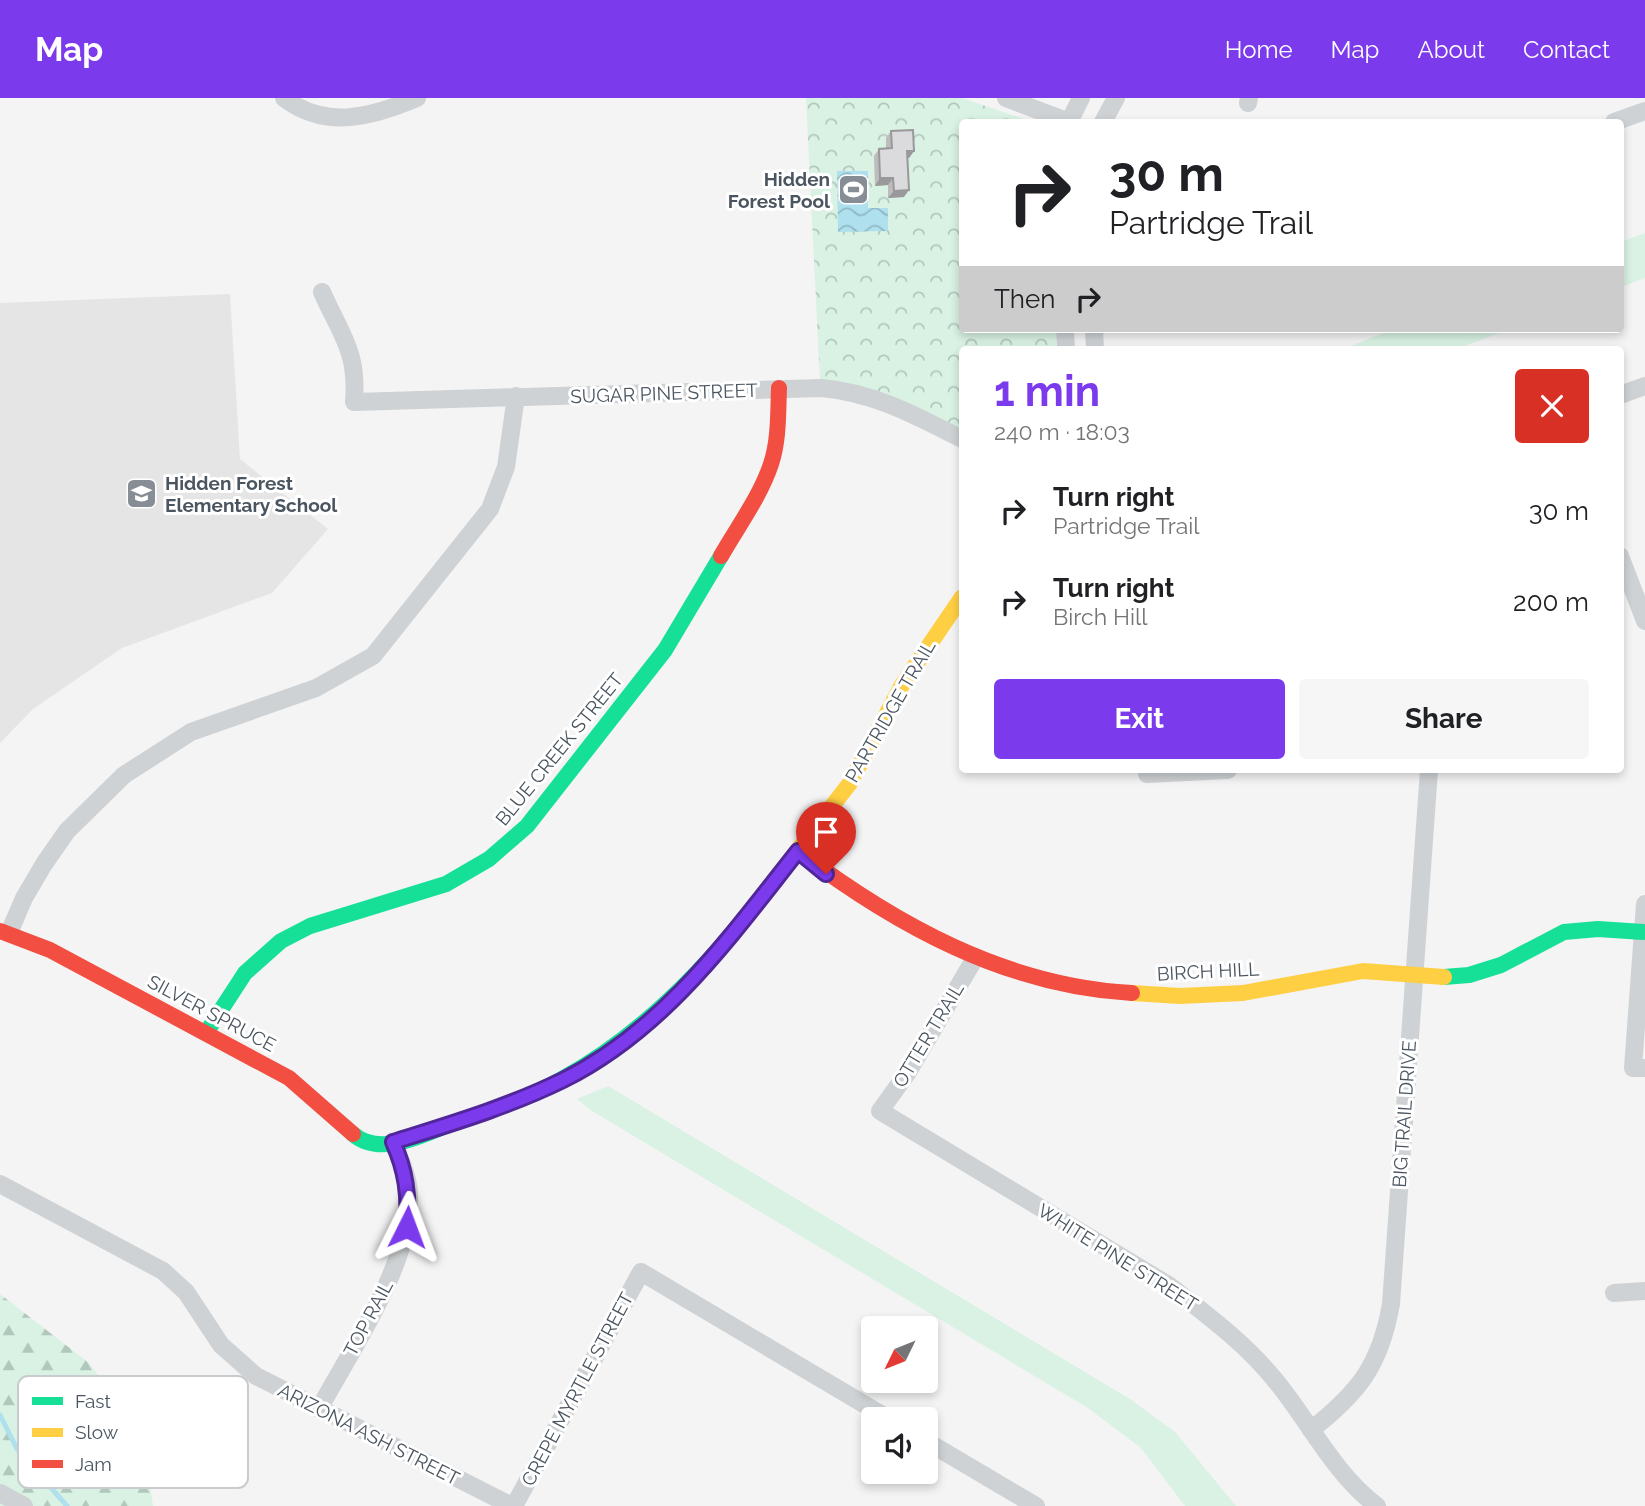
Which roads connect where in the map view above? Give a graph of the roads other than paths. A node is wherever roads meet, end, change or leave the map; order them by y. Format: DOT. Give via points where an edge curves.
graph roads {
  1 [pos="417,98"];
  2 [pos="1006,98"];
  3 [pos="1081,98"];
  4 [pos="1116,98"];
  5 [pos="290,103"];
  6 [pos="1645,111"];
  7 [pos="1061,119"];
  8 [pos="1070,119"];
  9 [pos="1105,119"];
  10 [pos="1623,119"];
  11 [pos="322,292"];
  12 [pos="1645,386"];
  13 [pos="779,388"];
  14 [pos="1624,394"];
  15 [pos="516,396"];
  16 [pos="959,438"];
  17 [pos="1624,566"];
  18 [pos="959,601"];
  19 [pos="1645,621"];
  20 [pos="1167,773"];
  21 [pos="1429,773"];
  22 [pos="1147,774"];
  23 [pos="798,851"];
  24 [pos="1645,904"];
  25 [pos="4,932"];
  26 [pos="1643,932"];
  27 [pos="975,958"];
  28 [pos="1414,975"];
  29 [pos="206,1033"];
  30 [pos="1639,1068"];
  31 [pos="880,1111"];
  32 [pos="393,1142"];
  33 [pos="0,1184"];
  34 [pos="1645,1291"];
  35 [pos="1614,1293"];
  36 [pos="869,1407"];
  37 [pos="319,1409"];
  38 [pos="1311,1430"];
  39 [pos="938,1448"];
  40 [pos="513,1506"];
  41 [pos="1036,1506"];
  42 [pos="1377,1506"];
  1 -- 5 [label="street" via="352,120 323,116"];
  2 -- 7 [label="street"];
  3 -- 8 [label="street"];
  4 -- 9 [label="street"];
  6 -- 10 [label="street"];
  11 -- 15 [label="street, SUGAR PINE STREET" via="352,355 354,402"];
  12 -- 14 [label="street"];
  13 -- 15 [label="street, SUGAR PINE STREET"];
  13 -- 16 [label="street, SUGAR PINE STREET" via="854,391"];
  13 -- 29 [label="street, BLUE CREEK STREET" via="775,443 759,491 665,650 527,826 489,859 446,884 310,926 281,941 244,973"];
  15 -- 25 [label="street" via="506,467 490,509 373,656 316,688 191,732 124,775 51,853"];
  17 -- 19 [label="street"];
  18 -- 23 [label="street, PARTRIDGE TRAIL" via="894,698 860,768"];
  20 -- 22 [label="street"];
  21 -- 28 [label="street, BIG TRAIL DRIVE"];
  23 -- 27 [label="street, BIRCH HILL" via="907,928"];
  23 -- 32 [label="street, PARTRIDGE TRAIL" via="718,953 669,1004 608,1053 520,1100"];
  24 -- 26 [label="street"];
  25 -- 29 [label="street, SILVER SPRUCE" via="50,950"];
  26 -- 28 [label="street, BIRCH HILL" via="1586,928 1555,936 1497,967 1460,977"];
  26 -- 30 [label="street"];
  27 -- 28 [label="street, BIRCH HILL" via="1061,984 1184,996 1246,993 1363,971"];
  27 -- 31 [label="street, OTTER TRAIL"];
  28 -- 38 [label="street, BIG TRAIL DRIVE" via="1385,1336 1373,1366 1355,1392"];
  29 -- 32 [label="street, SILVER SPRUCE" via="289,1078 362,1142 374,1146"];
  31 -- 38 [label="street, WHITE PINE STREET" via="1170,1286 1243,1345 1276,1380"];
  32 -- 37 [label="street, TOP RAIL" via="409,1192 405,1237 393,1271"];
  33 -- 37 [label="street, ARIZONA ASH STREET" via="151,1262 186,1292 232,1357 256,1376"];
  34 -- 35 [label="street"];
  36 -- 40 [label="street, CREPE MYRTLE STREET" via="641,1272"];
  37 -- 40 [label="street, ARIZONA ASH STREET"];
  38 -- 42 [label="street, WHITE PINE STREET" via="1357,1489"];
  39 -- 41 [label="street"];
}
